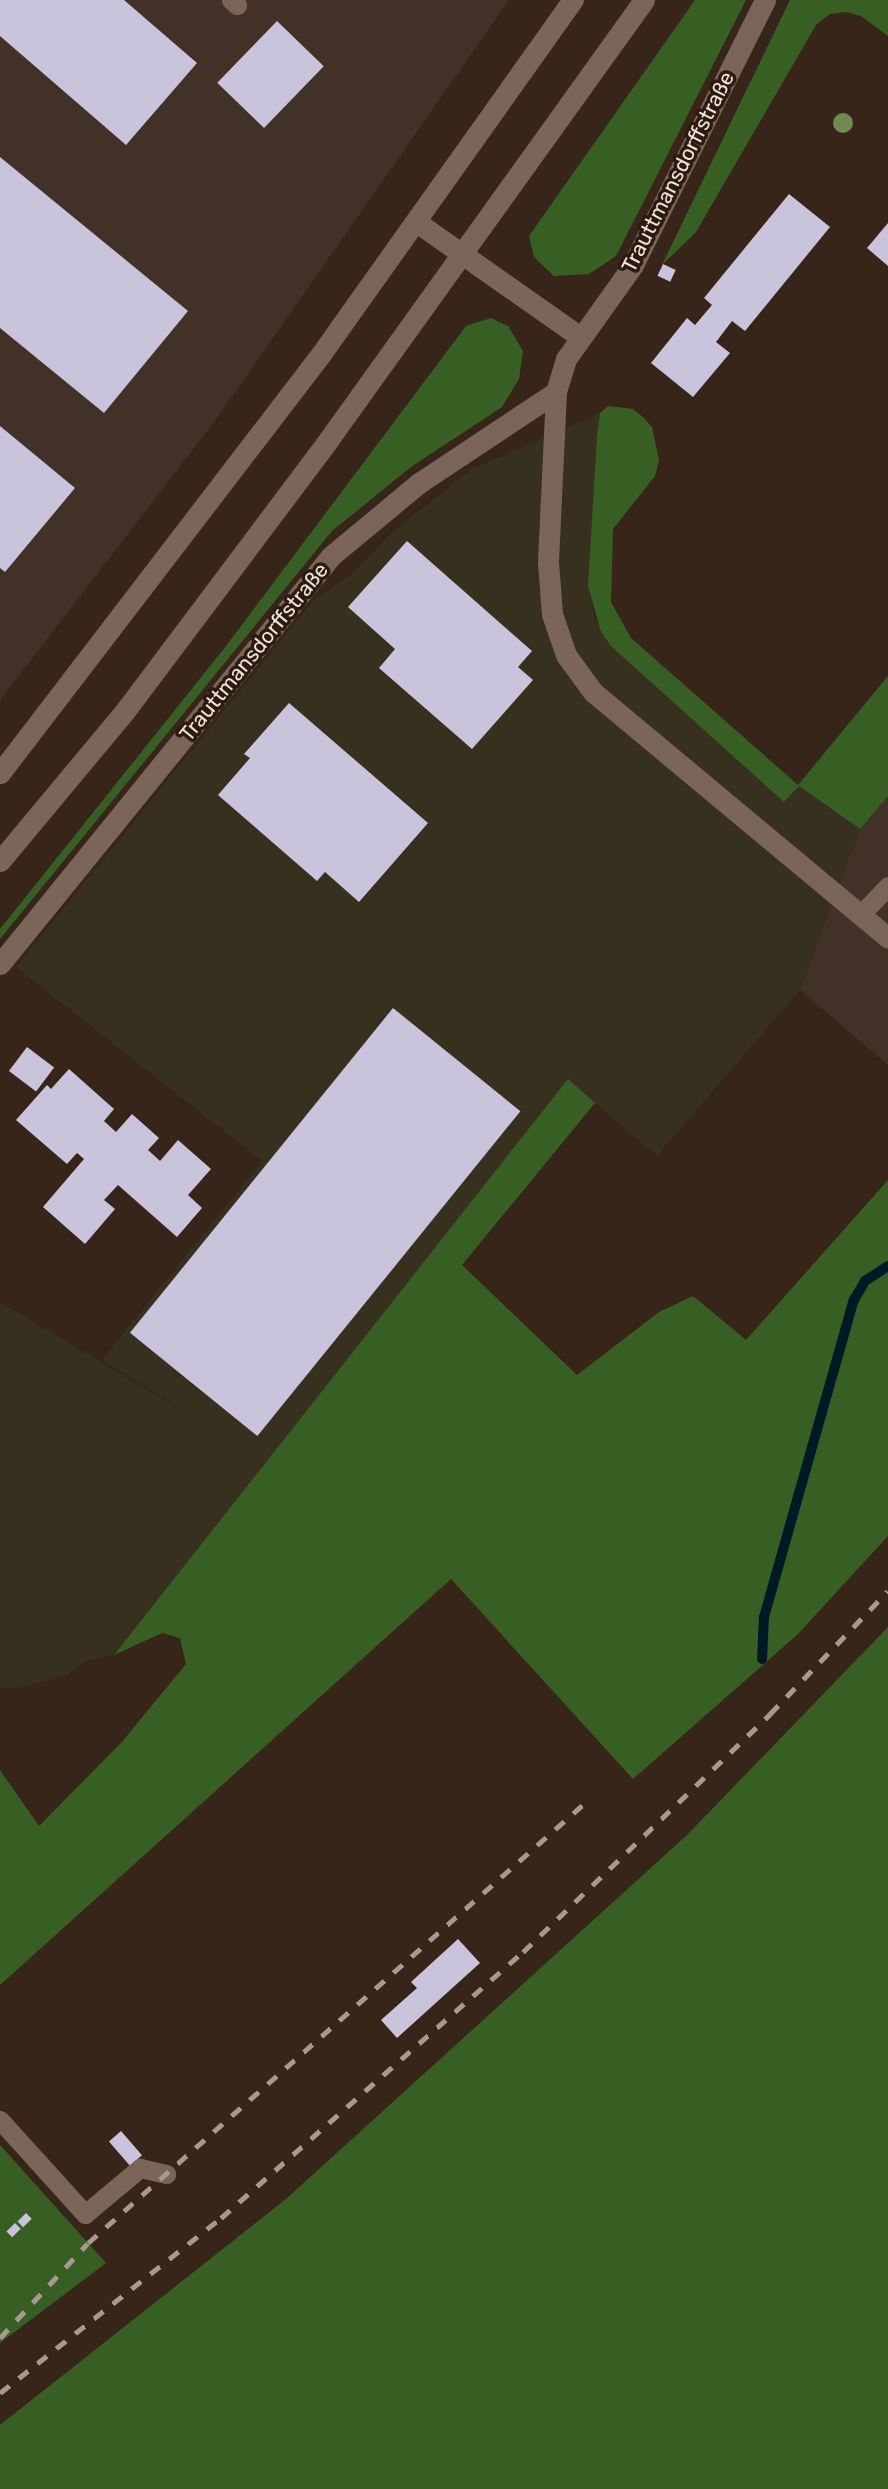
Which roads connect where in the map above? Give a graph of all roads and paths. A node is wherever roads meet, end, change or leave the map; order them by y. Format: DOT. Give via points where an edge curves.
graph roads {
  1 [pos="573,0"];
  2 [pos="644,0"];
  3 [pos="765,0"];
  4 [pos="418,223"];
  5 [pos="465,256"];
  6 [pos="579,336"];
  7 [pos="556,392"];
  8 [pos="0,773"];
  9 [pos="0,861"];
  10 [pos="888,886"];
  11 [pos="860,915"];
  12 [pos="888,937"];
  13 [pos="0,964"];
  14 [pos="0,2120"];
  15 [pos="166,2174"];
  1 -- 4 [label="street"];
  2 -- 5 [label="street"];
  3 -- 6 [label="street, Trauttmansdorffstraße" via="632,265"];
  4 -- 5 [label="street"];
  4 -- 8 [label="street" via="219,491"];
  5 -- 6 [label="street"];
  5 -- 9 [label="street" via="125,711"];
  6 -- 7 [label="street, Trauttmansdorffstraße"];
  7 -- 11 [label="street, Trauttmansdorffstraße" via="548,562 552,614 566,655 593,692"];
  7 -- 13 [label="street, Trauttmansdorffstraße" via="419,483 331,556"];
  10 -- 11 [label="lane"];
  11 -- 12 [label="street, Trauttmansdorffstraße"];
  14 -- 15 [label="lane" via="85,2214 140,2168"];
}
